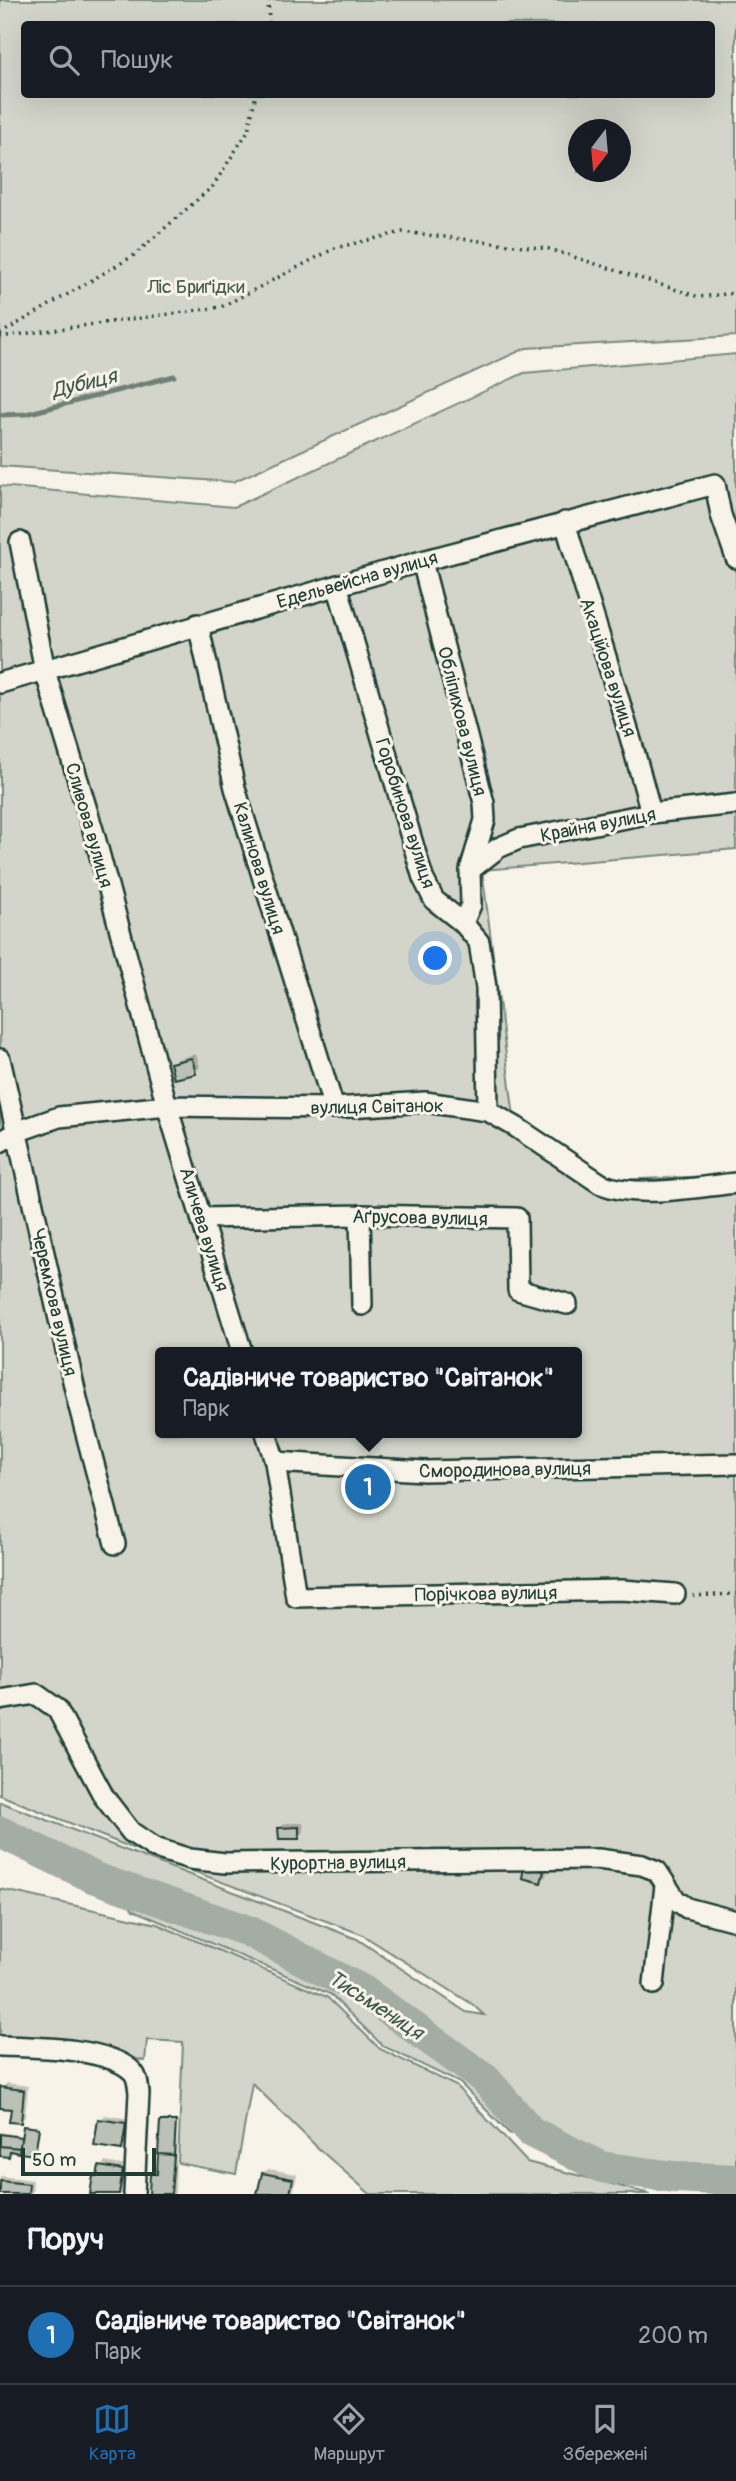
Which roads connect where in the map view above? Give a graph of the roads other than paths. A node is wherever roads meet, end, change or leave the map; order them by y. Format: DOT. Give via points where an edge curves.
graph roads {
  1 [pos="565,522"];
  2 [pos="20,542"];
  3 [pos="736,558"];
  4 [pos="422,561"];
  5 [pos="337,585"];
  6 [pos="198,624"];
  7 [pos="45,671"];
  8 [pos="0,683"];
  9 [pos="736,804"];
  10 [pos="651,813"];
  11 [pos="470,870"];
  12 [pos="463,923"];
  13 [pos="0,1059"];
  14 [pos="167,1106"];
  15 [pos="334,1108"];
  16 [pos="488,1111"];
  17 [pos="8,1137"];
  18 [pos="736,1183"];
  19 [pos="360,1216"];
  20 [pos="201,1218"];
  21 [pos="567,1304"];
  22 [pos="362,1306"];
  23 [pos="240,1347"];
  24 [pos="268,1438"];
  25 [pos="275,1462"];
  26 [pos="736,1464"];
  27 [pos="115,1544"];
  28 [pos="675,1594"];
  29 [pos="0,1700"];
  30 [pos="665,1885"];
  31 [pos="736,1921"];
  32 [pos="654,1984"];
  33 [pos="0,2046"];
  34 [pos="134,2194"];
  1 -- 3 [label="street, Едельвейсна вулиця" via="716,484"];
  1 -- 4 [label="street, Едельвейсна вулиця"];
  1 -- 10 [label="street, Акаційова вулиця"];
  2 -- 7 [label="street, Сливова вулиця"];
  4 -- 5 [label="street, Едельвейсна вулиця"];
  4 -- 11 [label="street, Обліпихова вулиця" via="484,803 485,820"];
  5 -- 6 [label="street, Едельвейсна вулиця"];
  5 -- 12 [label="street, Горобинова вулиця" via="423,878 434,900"];
  6 -- 7 [label="street, Едельвейсна вулиця"];
  6 -- 15 [label="street, Калинова вулиця" via="235,788"];
  7 -- 8 [label="street, Едельвейсна вулиця"];
  7 -- 14 [label="street, Сливова вулиця"];
  9 -- 10 [label="street, Крайня вулиця"];
  10 -- 11 [label="street, Крайня вулиця" via="519,839 498,848"];
  11 -- 12 [label="street, Обліпихова вулиця" via="471,905"];
  12 -- 16 [label="street, Горобинова вулиця" via="479,942 486,988"];
  13 -- 17 [label="street, Черемхова вулиця"];
  14 -- 15 [label="street, вулиця Світанок"];
  14 -- 17 [label="street, вулиця Світанок" via="60,1116"];
  14 -- 20 [label="street, Аличева вулиця"];
  15 -- 16 [label="street, вулиця Світанок" via="425,1102"];
  16 -- 18 [label="street, вулиця Світанок" via="617,1190"];
  17 -- 27 [label="street, Черемхова вулиця"];
  19 -- 20 [label="street, Аґрусова вулиця"];
  19 -- 21 [label="street, Аґрусова вулиця" via="517,1218 518,1290"];
  19 -- 22 [label="street"];
  20 -- 23 [label="street, Аличева вулиця"];
  24 -- 25 [label="street"];
  25 -- 26 [label="street, Смородинова вулиця" via="424,1471"];
  25 -- 28 [label="street, Порічкова вулиця" via="296,1597 622,1590"];
  29 -- 30 [label="street, Курортна вулиця" via="36,1694 57,1709 104,1797 131,1832 155,1848 190,1859 225,1863 598,1859 642,1865 657,1871"];
  30 -- 31 [label="street, Курортна вулиця" via="687,1908"];
  30 -- 32 [label="street"];
  33 -- 34 [label="street" via="90,2054 117,2062 134,2074 139,2093"];
}
